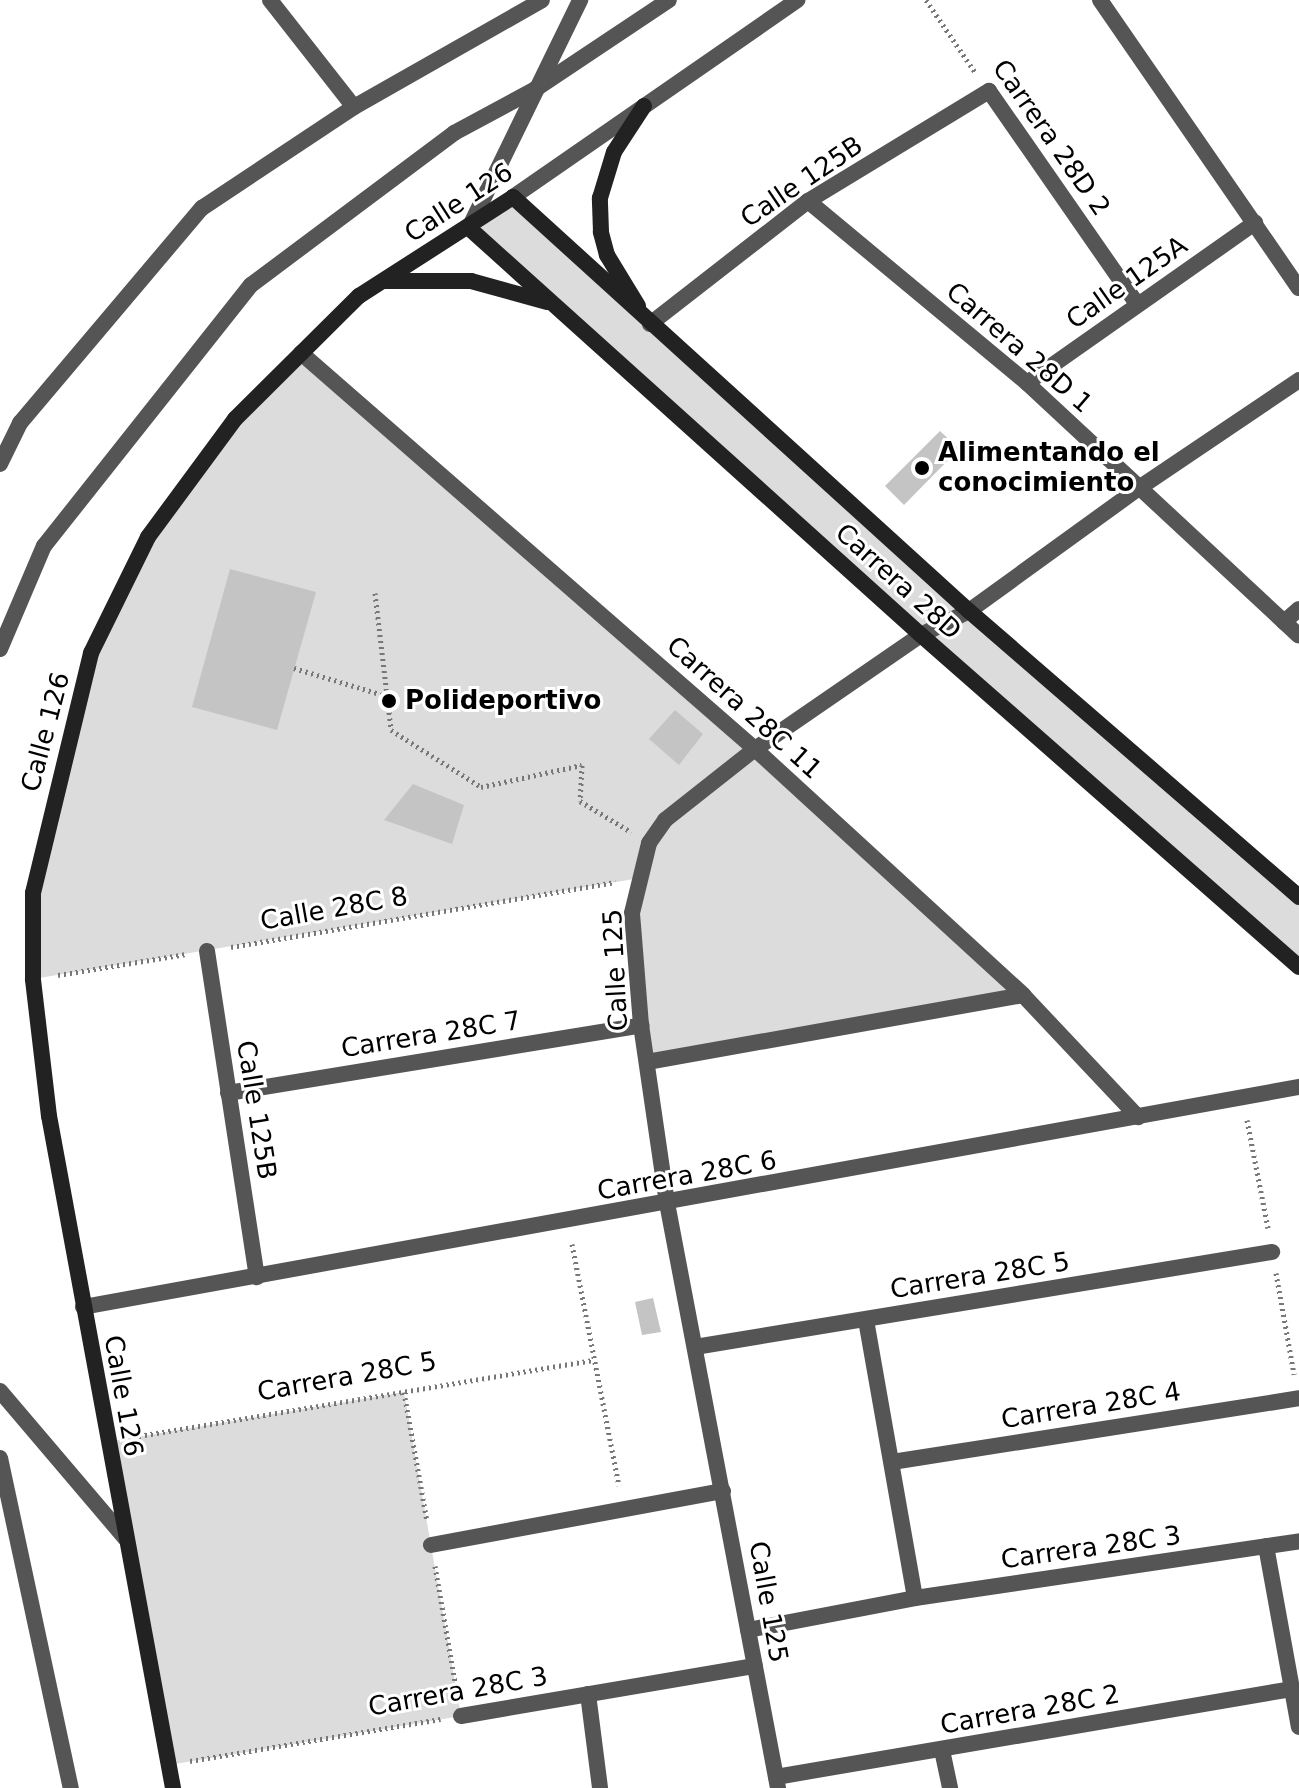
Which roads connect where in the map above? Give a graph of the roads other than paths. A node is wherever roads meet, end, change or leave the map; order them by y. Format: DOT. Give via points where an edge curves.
graph roads {
  1 [pos="270,0"];
  2 [pos="542,0"];
  3 [pos="580,0"];
  4 [pos="669,0"];
  5 [pos="797,0"];
  6 [pos="1100,0"];
  7 [pos="534,90"];
  8 [pos="989,91"];
  9 [pos="644,106"];
  10 [pos="354,107"];
  11 [pos="513,197"];
  12 [pos="808,201"];
  13 [pos="1255,223"];
  14 [pos="469,228"];
  15 [pos="383,281"];
  16 [pos="1299,288"];
  17 [pos="550,303"];
  18 [pos="1137,304"];
  19 [pos="650,324"];
  20 [pos="301,353"];
  21 [pos="1299,380"];
  22 [pos="1027,383"];
  23 [pos="0,464"];
  24 [pos="1139,488"];
  25 [pos="1299,609"];
  26 [pos="969,611"];
  27 [pos="1284,622"];
  28 [pos="921,635"];
  29 [pos="1299,636"];
  30 [pos="0,649"];
  31 [pos="755,749"];
  32 [pos="1299,897"];
  33 [pos="207,951"];
  34 [pos="1299,967"];
  35 [pos="1023,995"];
  36 [pos="641,1025"];
  37 [pos="647,1062"];
  38 [pos="1299,1087"];
  39 [pos="228,1093"];
  40 [pos="1138,1117"];
  41 [pos="667,1203"];
  42 [pos="1272,1252"];
  43 [pos="257,1277"];
  44 [pos="83,1307"];
  45 [pos="866,1320"];
  46 [pos="695,1347"];
  47 [pos="0,1391"];
  48 [pos="1299,1398"];
  49 [pos="0,1458"];
  50 [pos="892,1462"];
  51 [pos="723,1491"];
  52 [pos="125,1538"];
  53 [pos="1299,1541"];
  54 [pos="431,1545"];
  55 [pos="1266,1546"];
  56 [pos="915,1598"];
  57 [pos="748,1630"];
  58 [pos="755,1666"];
  59 [pos="1292,1689"];
  60 [pos="588,1694"];
  61 [pos="461,1716"];
  62 [pos="1299,1727"];
  63 [pos="942,1750"];
  64 [pos="777,1782"];
  65 [pos="71,1788"];
  66 [pos="173,1788"];
  67 [pos="600,1788"];
  68 [pos="950,1788"];
  1 -- 10 [label="street"];
  2 -- 10 [label="street"];
  3 -- 7 [label="street"];
  4 -- 7 [label="street"];
  5 -- 9 [label="street, Calle 126"];
  6 -- 13 [label="street"];
  7 -- 14 [label="street"];
  7 -- 30 [label="street" via="454,133 251,285 44,546"];
  8 -- 12 [label="street, Calle 125B"];
  8 -- 18 [label="street, Carrera 28D 2"];
  9 -- 11 [label="street, Calle 126"];
  9 -- 19 [label="street" via="614,152 600,198 607,255"];
  10 -- 23 [label="street" via="202,208 20,423"];
  11 -- 14 [label="street, Calle 126"];
  11 -- 19 [label="street, Carrera 28D"];
  12 -- 19 [label="street, Calle 125B"];
  12 -- 22 [label="street, Carrera 28D 1"];
  13 -- 16 [label="street"];
  13 -- 18 [label="street, Calle 125A"];
  14 -- 15 [label="street, Calle 126"];
  14 -- 17 [label="street, Carrera 28D"];
  15 -- 17 [label="street" via="471,281"];
  15 -- 20 [label="street, Calle 126" via="359,296"];
  17 -- 28 [label="street, Carrera 28D"];
  18 -- 22 [label="street, Calle 125A"];
  19 -- 26 [label="street, Carrera 28D"];
  20 -- 31 [label="street, Carrera 28C 11"];
  20 -- 44 [label="street, Calle 126" via="235,419 148,537 91,653 33,893 33,979 49,1116"];
  21 -- 24 [label="street, Calle 125"];
  22 -- 24 [label="street, Carrera 28D 1"];
  24 -- 26 [label="street, Calle 125"];
  24 -- 27 [label="street, Carrera 28D 1"];
  25 -- 27 [label="street"];
  26 -- 28 [label="street, Calle 125"];
  26 -- 32 [label="street, Carrera 28D"];
  27 -- 29 [label="street, Carrera 28D 1"];
  28 -- 31 [label="street, Calle 125"];
  28 -- 34 [label="street, Carrera 28D"];
  31 -- 35 [label="street, Carrera 28C 11"];
  31 -- 36 [label="street, Calle 125" via="665,820 649,843 632,913"];
  33 -- 39 [label="street, Calle 125B"];
  35 -- 37 [label="street"];
  35 -- 40 [label="street, Carrera 28C 11"];
  36 -- 37 [label="street, Calle 125"];
  36 -- 39 [label="street, Carrera 28C 7"];
  37 -- 41 [label="street, Calle 125"];
  38 -- 40 [label="street, Carrera 28C 6"];
  39 -- 43 [label="street, Calle 125B"];
  40 -- 41 [label="street, Carrera 28C 6"];
  41 -- 43 [label="street, Carrera 28C 6"];
  41 -- 46 [label="street, Calle 125"];
  42 -- 45 [label="street, Carrera 28C 5"];
  43 -- 44 [label="street, Carrera 28C 6"];
  44 -- 52 [label="street, Calle 126"];
  45 -- 46 [label="street, Carrera 28C 5"];
  45 -- 50 [label="street"];
  46 -- 51 [label="street, Calle 125"];
  47 -- 52 [label="street"];
  48 -- 50 [label="street, Carrera 28C 4"];
  49 -- 65 [label="street"];
  50 -- 56 [label="street"];
  51 -- 54 [label="street"];
  51 -- 57 [label="street, Calle 125"];
  52 -- 66 [label="street, Calle 126"];
  53 -- 55 [label="street, Carrera 28C 3"];
  55 -- 56 [label="street, Carrera 28C 3"];
  55 -- 59 [label="street"];
  56 -- 57 [label="street, Carrera 28C 3"];
  57 -- 58 [label="street, Calle 125"];
  58 -- 60 [label="street, Carrera 28C 3"];
  58 -- 64 [label="street, Calle 125"];
  59 -- 62 [label="street"];
  59 -- 63 [label="street, Carrera 28C 2"];
  60 -- 61 [label="street, Carrera 28C 3"];
  60 -- 67 [label="street"];
  63 -- 64 [label="street, Carrera 28C 2"];
  63 -- 68 [label="street"];
}
